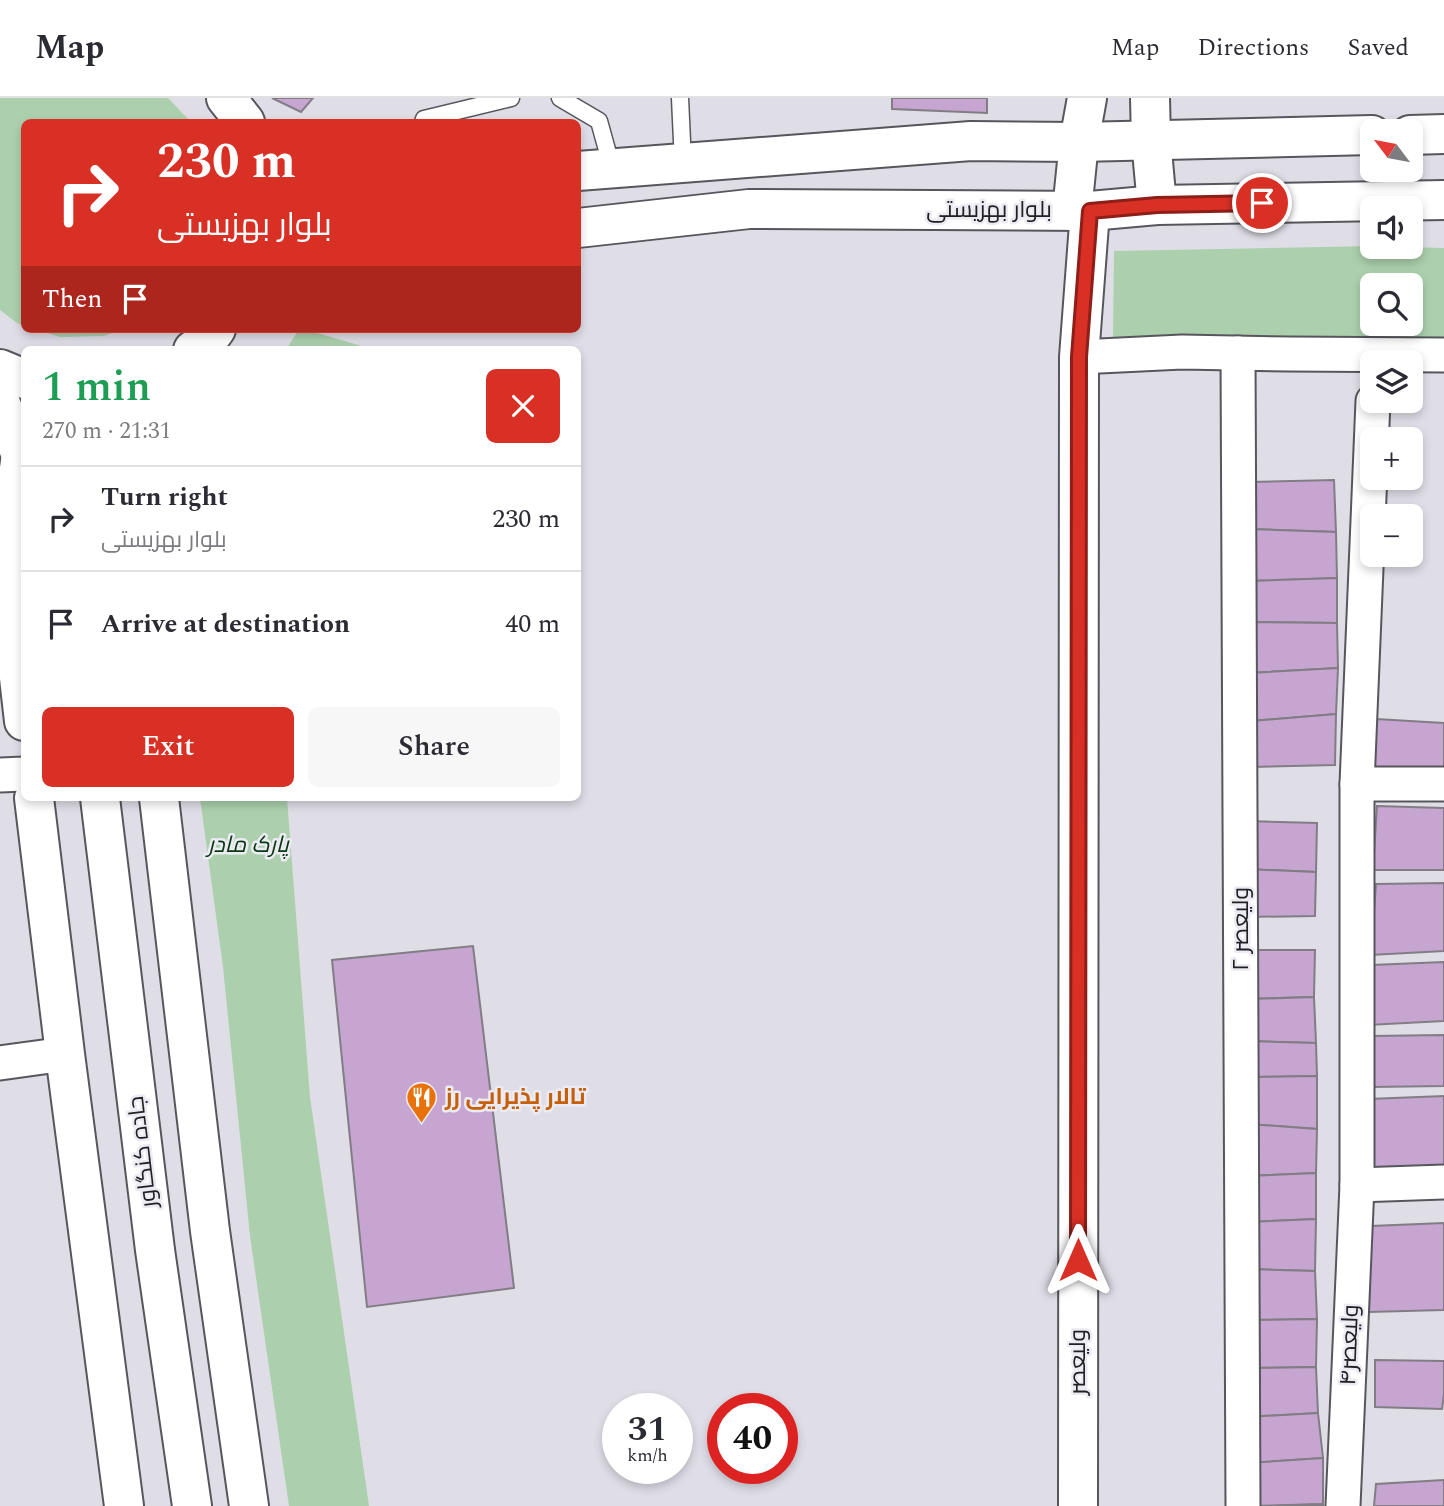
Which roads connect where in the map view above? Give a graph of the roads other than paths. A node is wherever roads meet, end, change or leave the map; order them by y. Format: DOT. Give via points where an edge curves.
graph roads {
  1 [pos="511,98"];
  2 [pos="560,98"];
  3 [pos="680,98"];
  4 [pos="1087,98"];
  5 [pos="1150,98"];
  6 [pos="428,119"];
  7 [pos="1444,134"];
  8 [pos="1360,135"];
  9 [pos="1423,135"];
  10 [pos="1152,140"];
  11 [pos="1079,142"];
  12 [pos="684,163"];
  13 [pos="594,170"];
  14 [pos="1444,200"];
  15 [pos="1157,205"];
  16 [pos="1081,211"];
  17 [pos="581,228"];
  18 [pos="1238,353"];
  19 [pos="1444,355"];
  20 [pos="1423,356"];
  21 [pos="1079,357"];
  22 [pos="1360,357"];
  23 [pos="0,369"];
  24 [pos="21,378"];
  25 [pos="0,401"];
  26 [pos="1372,413"];
  27 [pos="21,455"];
  28 [pos="21,465"];
  29 [pos="21,695"];
  30 [pos="21,774"];
  31 [pos="0,775"];
  32 [pos="1444,783"];
  33 [pos="1357,784"];
  34 [pos="34,801"];
  35 [pos="100,801"];
  36 [pos="159,801"];
  37 [pos="65,1054"];
  38 [pos="0,1063"];
  39 [pos="1444,1182"];
  40 [pos="1357,1185"];
  41 [pos="124,1506"];
  42 [pos="192,1506"];
  43 [pos="249,1506"];
  44 [pos="1077,1506"];
  45 [pos="1244,1506"];
  46 [pos="1343,1506"];
  1 -- 6 [label="lane"];
  2 -- 13 [label="lane" via="599,121"];
  3 -- 12 [label="lane"];
  4 -- 11 [label="main road, ولیعصر"];
  5 -- 10 [label="main road"];
  7 -- 9 [label="main road"];
  8 -- 10 [label="main road"];
  10 -- 11 [label="main road"];
  10 -- 15 [label="main road"];
  11 -- 12 [label="main road" via="971,141"];
  11 -- 16 [label="main road, ولیعصر"];
  12 -- 13 [label="main road"];
  14 -- 15 [label="main road, بلوار بهزیستی"];
  15 -- 16 [label="main road, بلوار بهزیستی"];
  16 -- 17 [label="main road, بلوار بهزیستی" via="749,209"];
  16 -- 21 [label="main road, ولیعصر"];
  18 -- 21 [label="street"];
  18 -- 22 [label="street"];
  18 -- 45 [label="street, ولیعصر ۲"];
  19 -- 20 [label="street"];
  21 -- 44 [label="main road, ولیعصر"];
  23 -- 24 [label="main road"];
  25 -- 27 [label="main road"];
  26 -- 33 [label="street, ولیعصر۴"];
  28 -- 29 [label="main road" via="6,565"];
  30 -- 31 [label="street"];
  32 -- 33 [label="street"];
  33 -- 40 [label="street, ولیعصر۴"];
  34 -- 37 [label="main road"];
  35 -- 42 [label="main road, جاده کنگاور" via="155,1250"];
  36 -- 43 [label="main road" via="210,1231"];
  37 -- 38 [label="street"];
  37 -- 41 [label="main road"];
  39 -- 40 [label="street"];
  40 -- 46 [label="street, ولیعصر۴"];
}
